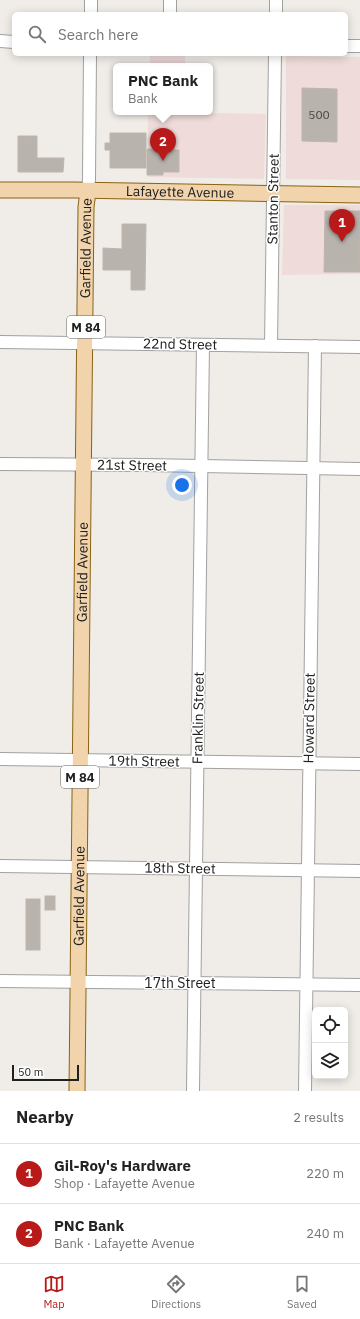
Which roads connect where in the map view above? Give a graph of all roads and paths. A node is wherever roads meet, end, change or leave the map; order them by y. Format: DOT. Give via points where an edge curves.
graph roads {
  1 [pos="91,0"];
  2 [pos="170,0"];
  3 [pos="276,0"];
  4 [pos="90,12"];
  5 [pos="170,12"];
  6 [pos="276,12"];
  7 [pos="0,41"];
  8 [pos="12,42"];
  9 [pos="348,46"];
  10 [pos="360,46"];
  11 [pos="90,56"];
  12 [pos="275,56"];
  13 [pos="0,190"];
  14 [pos="88,191"];
  15 [pos="274,194"];
  16 [pos="360,195"];
  17 [pos="0,342"];
  18 [pos="86,343"];
  19 [pos="203,345"];
  20 [pos="271,345"];
  21 [pos="315,346"];
  22 [pos="360,346"];
  23 [pos="0,464"];
  24 [pos="84,464"];
  25 [pos="202,466"];
  26 [pos="312,469"];
  27 [pos="360,469"];
  28 [pos="0,759"];
  29 [pos="80,760"];
  30 [pos="198,762"];
  31 [pos="309,763"];
  32 [pos="360,764"];
  33 [pos="0,866"];
  34 [pos="79,866"];
  35 [pos="196,869"];
  36 [pos="308,871"];
  37 [pos="360,871"];
  38 [pos="0,981"];
  39 [pos="78,982"];
  40 [pos="195,983"];
  41 [pos="306,985"];
  42 [pos="360,985"];
  43 [pos="77,1091"];
  44 [pos="193,1091"];
  45 [pos="305,1091"];
  1 -- 4 [label="street"];
  2 -- 5 [label="street"];
  3 -- 6 [label="street"];
  7 -- 8 [label="street"];
  9 -- 10 [label="street"];
  11 -- 14 [label="street, Garfield Avenue"];
  12 -- 15 [label="street, Stanton Street"];
  13 -- 14 [label="main road, Lafayette Avenue"];
  14 -- 15 [label="main road, Lafayette Avenue"];
  14 -- 18 [label="main road, Garfield Avenue / M 84"];
  15 -- 16 [label="main road, Lafayette Avenue"];
  15 -- 20 [label="street, Stanton Street"];
  17 -- 18 [label="street, 22nd Street"];
  18 -- 19 [label="street, 22nd Street"];
  18 -- 24 [label="main road, Garfield Avenue / M 84"];
  19 -- 20 [label="street, 22nd Street"];
  19 -- 25 [label="street, Franklin Street"];
  20 -- 21 [label="street, 22nd Street"];
  21 -- 22 [label="street, 22nd Street"];
  21 -- 26 [label="street, Howard Street"];
  23 -- 24 [label="street, 21st Street"];
  24 -- 25 [label="street, 21st Street"];
  24 -- 29 [label="main road, Garfield Avenue / M 84"];
  25 -- 26 [label="street, 21st Street"];
  25 -- 30 [label="street, Franklin Street"];
  26 -- 27 [label="street, 21st Street"];
  26 -- 31 [label="street, Howard Street"];
  28 -- 29 [label="street, 19th Street"];
  29 -- 30 [label="street, 19th Street"];
  29 -- 34 [label="main road, Garfield Avenue / M 84"];
  30 -- 31 [label="street, 19th Street"];
  30 -- 35 [label="street, Franklin Street"];
  31 -- 32 [label="street, 19th Street"];
  31 -- 36 [label="street, Howard Street"];
  33 -- 34 [label="street, 18th Street"];
  34 -- 35 [label="street, 18th Street"];
  34 -- 39 [label="main road, Garfield Avenue / M 84"];
  35 -- 36 [label="street, 18th Street"];
  35 -- 40 [label="street, Franklin Street"];
  36 -- 37 [label="street, 18th Street"];
  36 -- 41 [label="street, Howard Street"];
  38 -- 39 [label="street, 17th Street"];
  39 -- 40 [label="street, 17th Street"];
  39 -- 43 [label="main road, Garfield Avenue / M 84"];
  40 -- 41 [label="street, 17th Street"];
  40 -- 44 [label="street, Franklin Street"];
  41 -- 42 [label="street, 17th Street"];
  41 -- 45 [label="street, Howard Street"];
}
